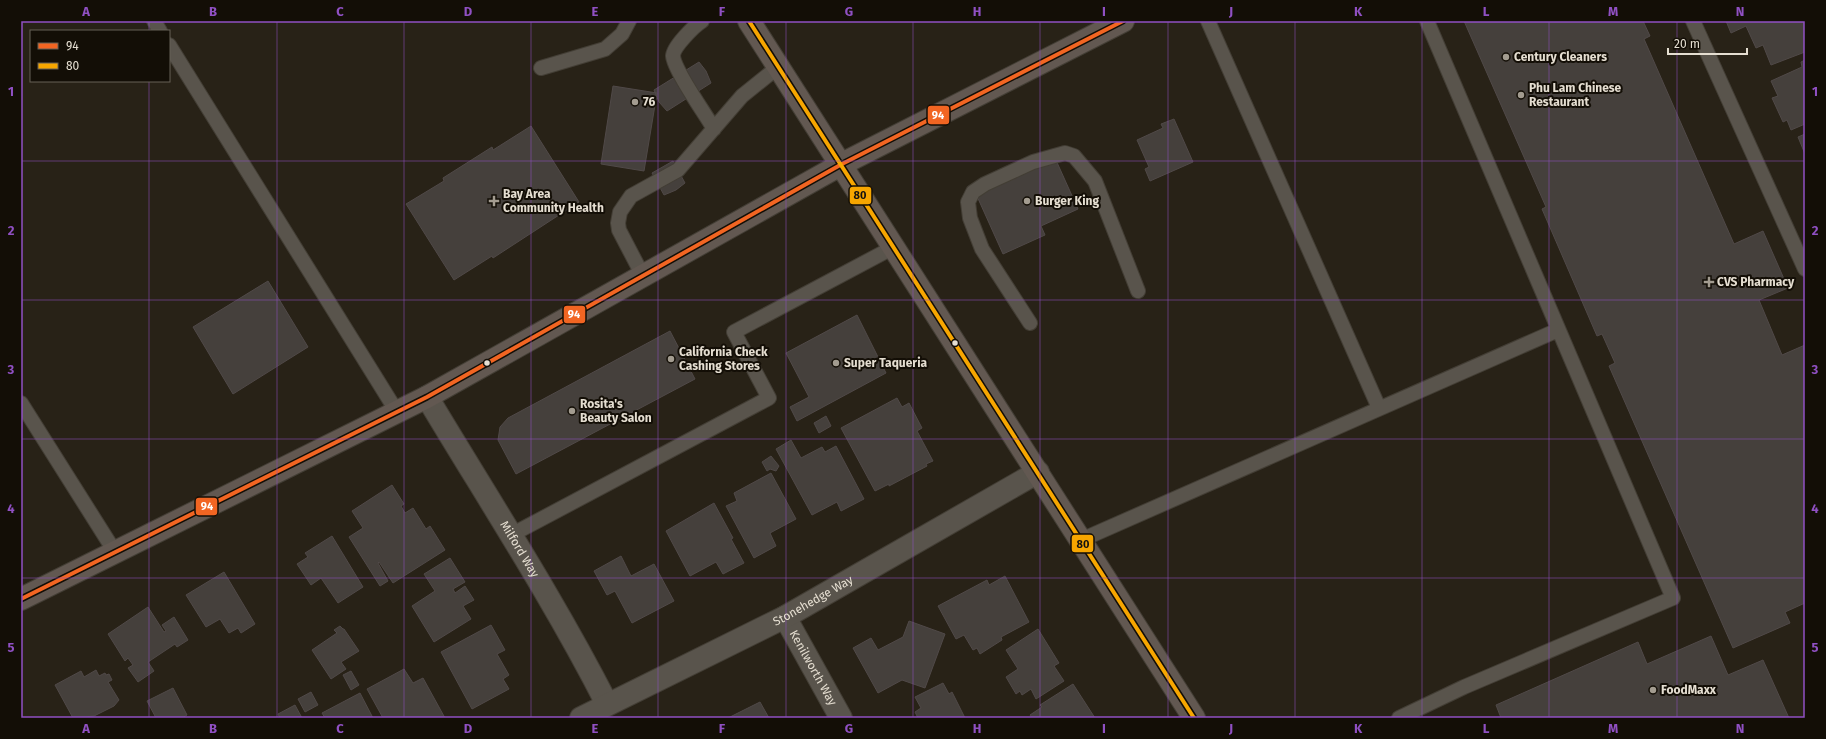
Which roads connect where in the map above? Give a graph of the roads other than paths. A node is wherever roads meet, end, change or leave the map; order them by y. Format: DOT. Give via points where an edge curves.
graph roads {
  1 [pos="154,21"];
  2 [pos="629,21"];
  3 [pos="702,21"];
  4 [pos="750,21"];
  5 [pos="1123,21"];
  6 [pos="1208,21"];
  7 [pos="1427,21"];
  8 [pos="1693,21"];
  9 [pos="159,30"];
  10 [pos="170,47"];
  11 [pos="778,66"];
  12 [pos="541,68"];
  13 [pos="714,129"];
  14 [pos="842,164"];
  15 [pos="894,247"];
  16 [pos="1805,269"];
  17 [pos="643,276"];
  18 [pos="1138,291"];
  19 [pos="1030,323"];
  20 [pos="1558,330"];
  21 [pos="427,397"];
  22 [pos="21,403"];
  23 [pos="1379,408"];
  24 [pos="397,412"];
  25 [pos="1038,472"];
  26 [pos="511,535"];
  27 [pos="1081,540"];
  28 [pos="114,552"];
  29 [pos="21,598"];
  30 [pos="784,617"];
  31 [pos="607,704"];
  32 [pos="581,718"];
  33 [pos="841,718"];
  34 [pos="1194,718"];
  35 [pos="1398,718"];
  1 -- 9 [label="lane"];
  2 -- 12 [label="lane" via="622,34 605,49"];
  3 -- 13 [label="lane" via="675,48 673,56 680,74"];
  4 -- 11 [label="main road"];
  5 -- 14 [label="main road"];
  6 -- 23 [label="lane"];
  7 -- 20 [label="lane"];
  8 -- 16 [label="lane"];
  10 -- 24 [label="lane"];
  11 -- 13 [label="lane" via="742,96"];
  11 -- 14 [label="main road"];
  13 -- 17 [label="lane" via="678,170 631,196 620,212 619,230"];
  14 -- 15 [label="main road"];
  14 -- 17 [label="main road"];
  15 -- 25 [label="main road"];
  15 -- 26 [label="lane" via="734,332 769,398"];
  17 -- 21 [label="main road"];
  18 -- 19 [label="lane" via="1095,180 1074,156 1065,153 1033,162 985,184 973,192 968,202 970,218 982,249"];
  20 -- 23 [label="lane"];
  20 -- 35 [label="lane" via="1673,598 1464,687"];
  21 -- 24 [label="main road"];
  21 -- 26 [label="street, Milford Way"];
  22 -- 28 [label="lane"];
  23 -- 27 [label="lane"];
  24 -- 28 [label="main road"];
  25 -- 27 [label="main road"];
  25 -- 30 [label="street, Stonehedge Way"];
  26 -- 31 [label="street, Milford Way"];
  27 -- 34 [label="main road"];
  28 -- 29 [label="main road"];
  30 -- 31 [label="street, Stonehedge Way"];
  30 -- 33 [label="street, Kenilworth Way"];
  31 -- 32 [label="street, Stonehedge Way"];
}
